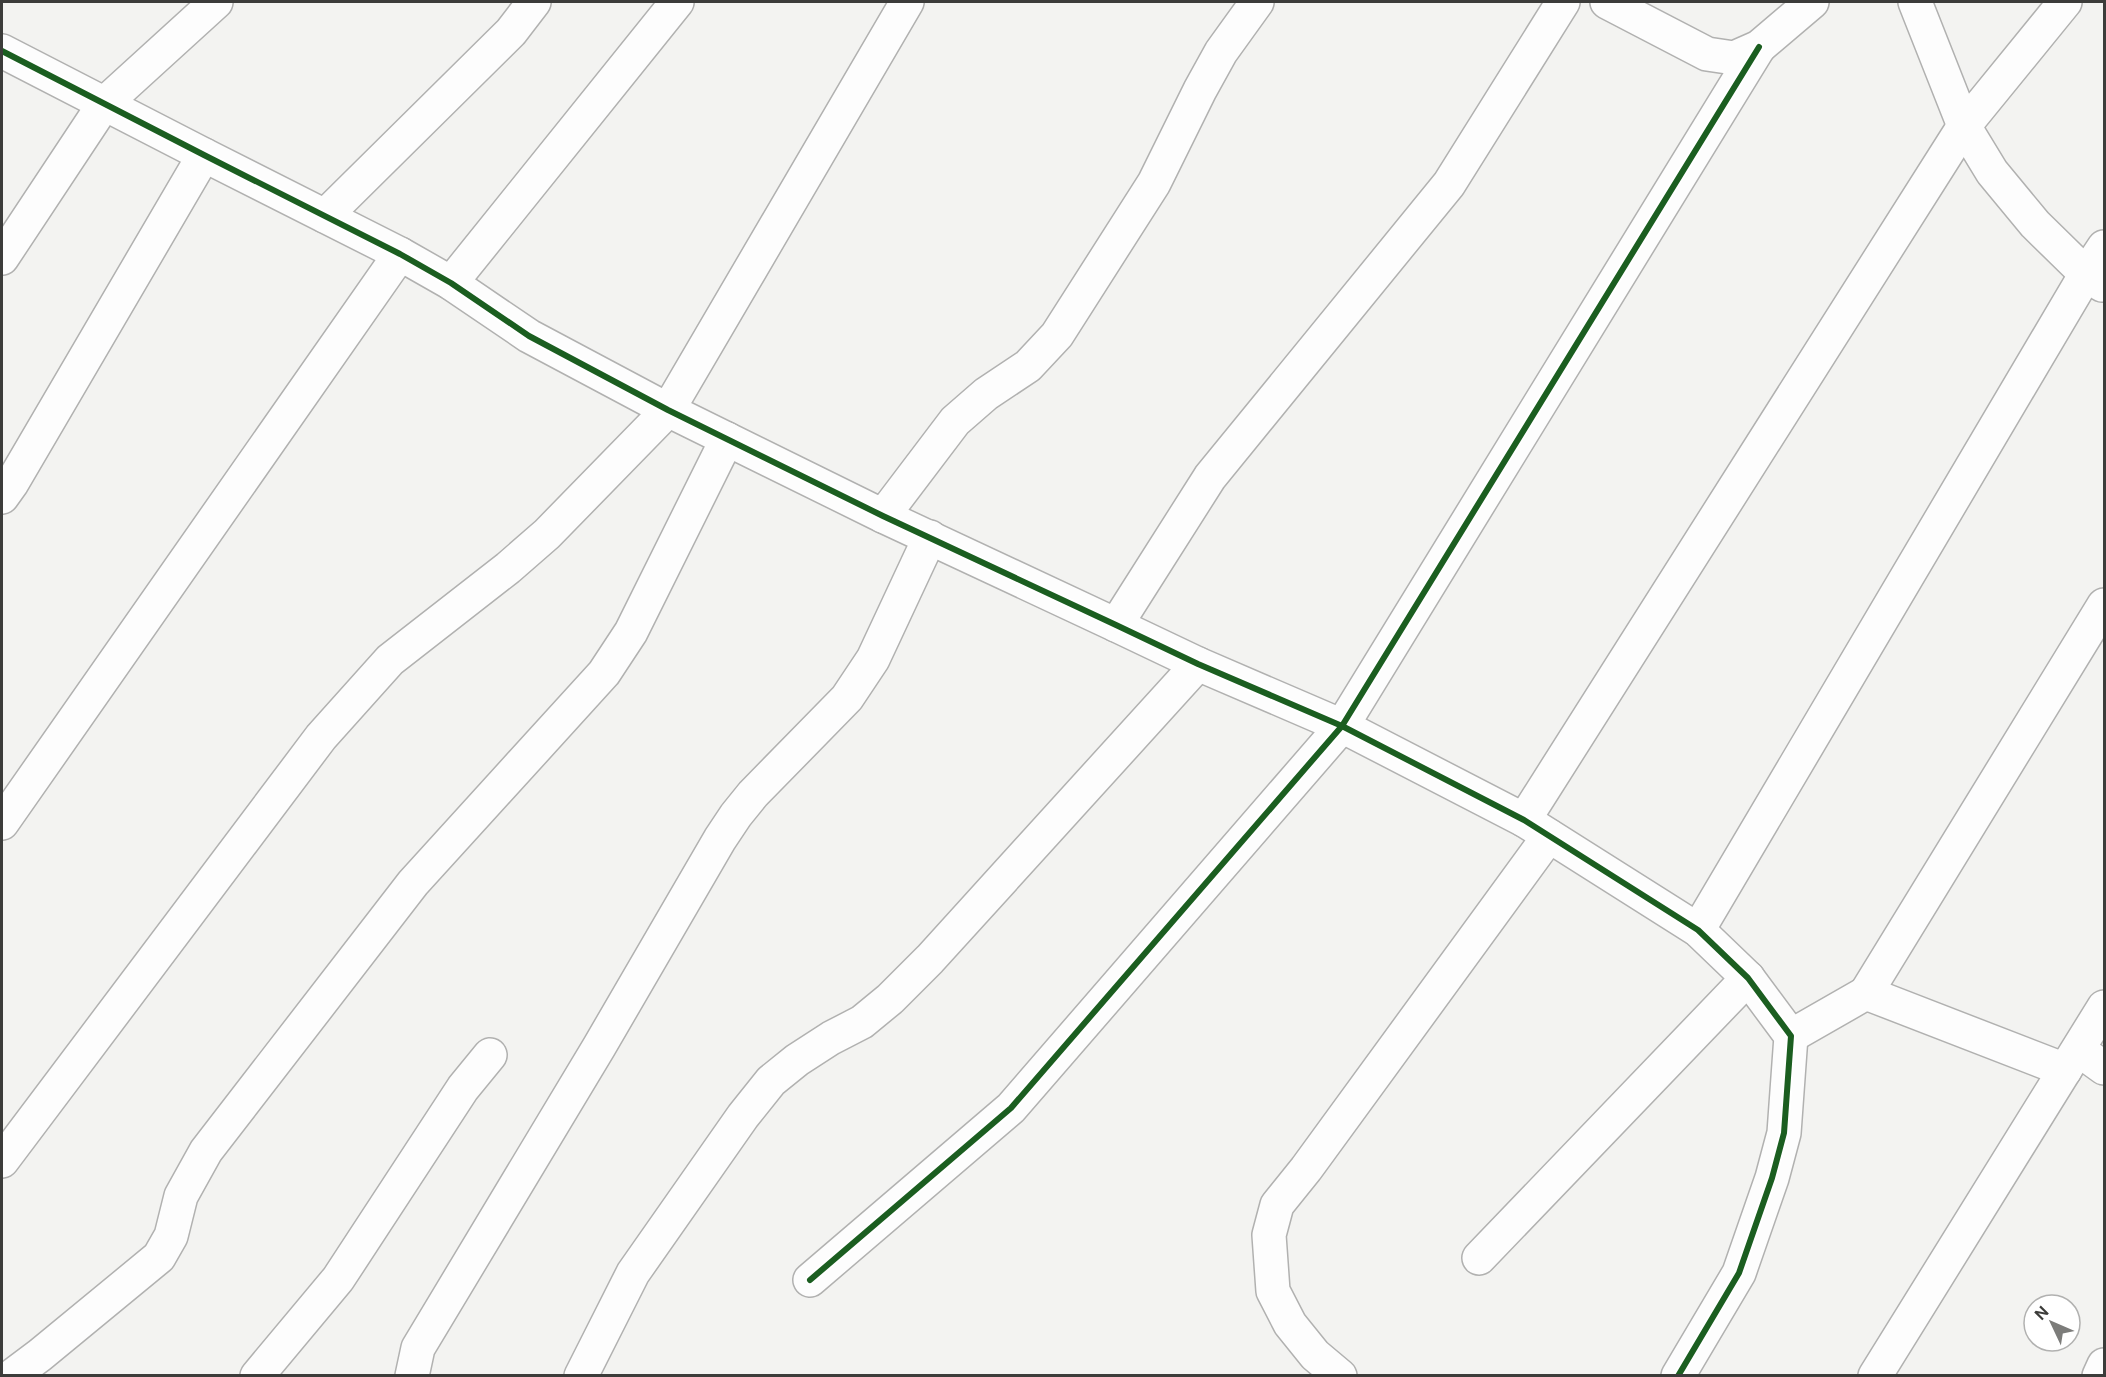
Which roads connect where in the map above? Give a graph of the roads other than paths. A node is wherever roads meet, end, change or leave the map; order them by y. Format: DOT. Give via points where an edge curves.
graph roads {
  1 [pos="216,2"];
  2 [pos="534,2"];
  3 [pos="676,2"];
  4 [pos="908,2"];
  5 [pos="1257,2"];
  6 [pos="1563,2"];
  7 [pos="1607,2"];
  8 [pos="1812,2"];
  9 [pos="1915,2"];
  10 [pos="2065,2"];
  11 [pos="1758,47"];
  12 [pos="2,51"];
  13 [pos="104,104"];
  14 [pos="1964,126"];
  15 [pos="204,155"];
  16 [pos="325,216"];
  17 [pos="2104,247"];
  18 [pos="400,254"];
  19 [pos="2,258"];
  20 [pos="2095,280"];
  21 [pos="451,283"];
  22 [pos="668,410"];
  23 [pos="727,439"];
  24 [pos="2,496"];
  25 [pos="883,516"];
  26 [pos="930,537"];
  27 [pos="2104,605"];
  28 [pos="1116,626"];
  29 [pos="1198,664"];
  30 [pos="1342,726"];
  31 [pos="2,823"];
  32 [pos="1537,828"];
  33 [pos="1698,930"];
  34 [pos="1748,978"];
  35 [pos="1866,993"];
  36 [pos="2104,1007"];
  37 [pos="1791,1036"];
  38 [pos="490,1055"];
  39 [pos="2083,1063"];
  40 [pos="2,1161"];
  41 [pos="1479,1258"];
  42 [pos="810,1280"];
  43 [pos="2104,1365"];
  44 [pos="12,1376"];
  45 [pos="257,1376"];
  46 [pos="412,1376"];
  47 [pos="581,1376"];
  48 [pos="1340,1376"];
  49 [pos="1678,1376"];
  50 [pos="1875,1376"];
  51 [pos="2098,1376"];
  1 -- 13 [label="street"];
  2 -- 16 [label="street" via="511,32"];
  3 -- 21 [label="street"];
  4 -- 22 [label="street"];
  5 -- 25 [label="street" via="1221,52 1155,183 1057,335 1028,366 955,421"];
  6 -- 28 [label="street" via="1449,184 1210,477"];
  7 -- 11 [label="street" via="1707,54 1734,58"];
  8 -- 11 [label="street"];
  9 -- 14 [label="street"];
  10 -- 14 [label="street"];
  11 -- 30 [label="street"];
  12 -- 13 [label="street"];
  13 -- 15 [label="street"];
  13 -- 19 [label="street"];
  14 -- 20 [label="street" via="1992,172 2035,224"];
  14 -- 32 [label="street"];
  15 -- 16 [label="street"];
  15 -- 24 [label="street"];
  16 -- 18 [label="street"];
  17 -- 20 [label="street"];
  18 -- 21 [label="street"];
  18 -- 31 [label="street"];
  20 -- 33 [label="street"];
  21 -- 22 [label="street" via="529,336"];
  22 -- 23 [label="street"];
  22 -- 40 [label="street" via="539,541 390,660 321,737"];
  23 -- 25 [label="street"];
  23 -- 44 [label="street" via="631,632 604,673 413,883 206,1151 181,1196 171,1236 159,1257"];
  25 -- 26 [label="street"];
  26 -- 28 [label="street"];
  26 -- 46 [label="street" via="873,659 847,698 753,794 720,839 418,1348"];
  27 -- 35 [label="street"];
  28 -- 29 [label="street"];
  29 -- 30 [label="street"];
  29 -- 47 [label="street" via="890,999 862,1022 797,1060 771,1082 742,1116 633,1273"];
  30 -- 32 [label="street"];
  30 -- 42 [label="street" via="1011,1108"];
  32 -- 33 [label="street"];
  32 -- 48 [label="street" via="1341,1122 1277,1205 1269,1235 1273,1291 1290,1324 1315,1355"];
  33 -- 34 [label="street"];
  34 -- 37 [label="street"];
  34 -- 41 [label="street"];
  35 -- 37 [label="street"];
  35 -- 39 [label="street"];
  36 -- 39 [label="street"];
  37 -- 49 [label="street" via="1784,1132 1772,1178 1739,1273"];
  38 -- 45 [label="street" via="463,1088 338,1279"];
  39 -- 50 [label="street"];
  43 -- 51 [label="street"];
}
